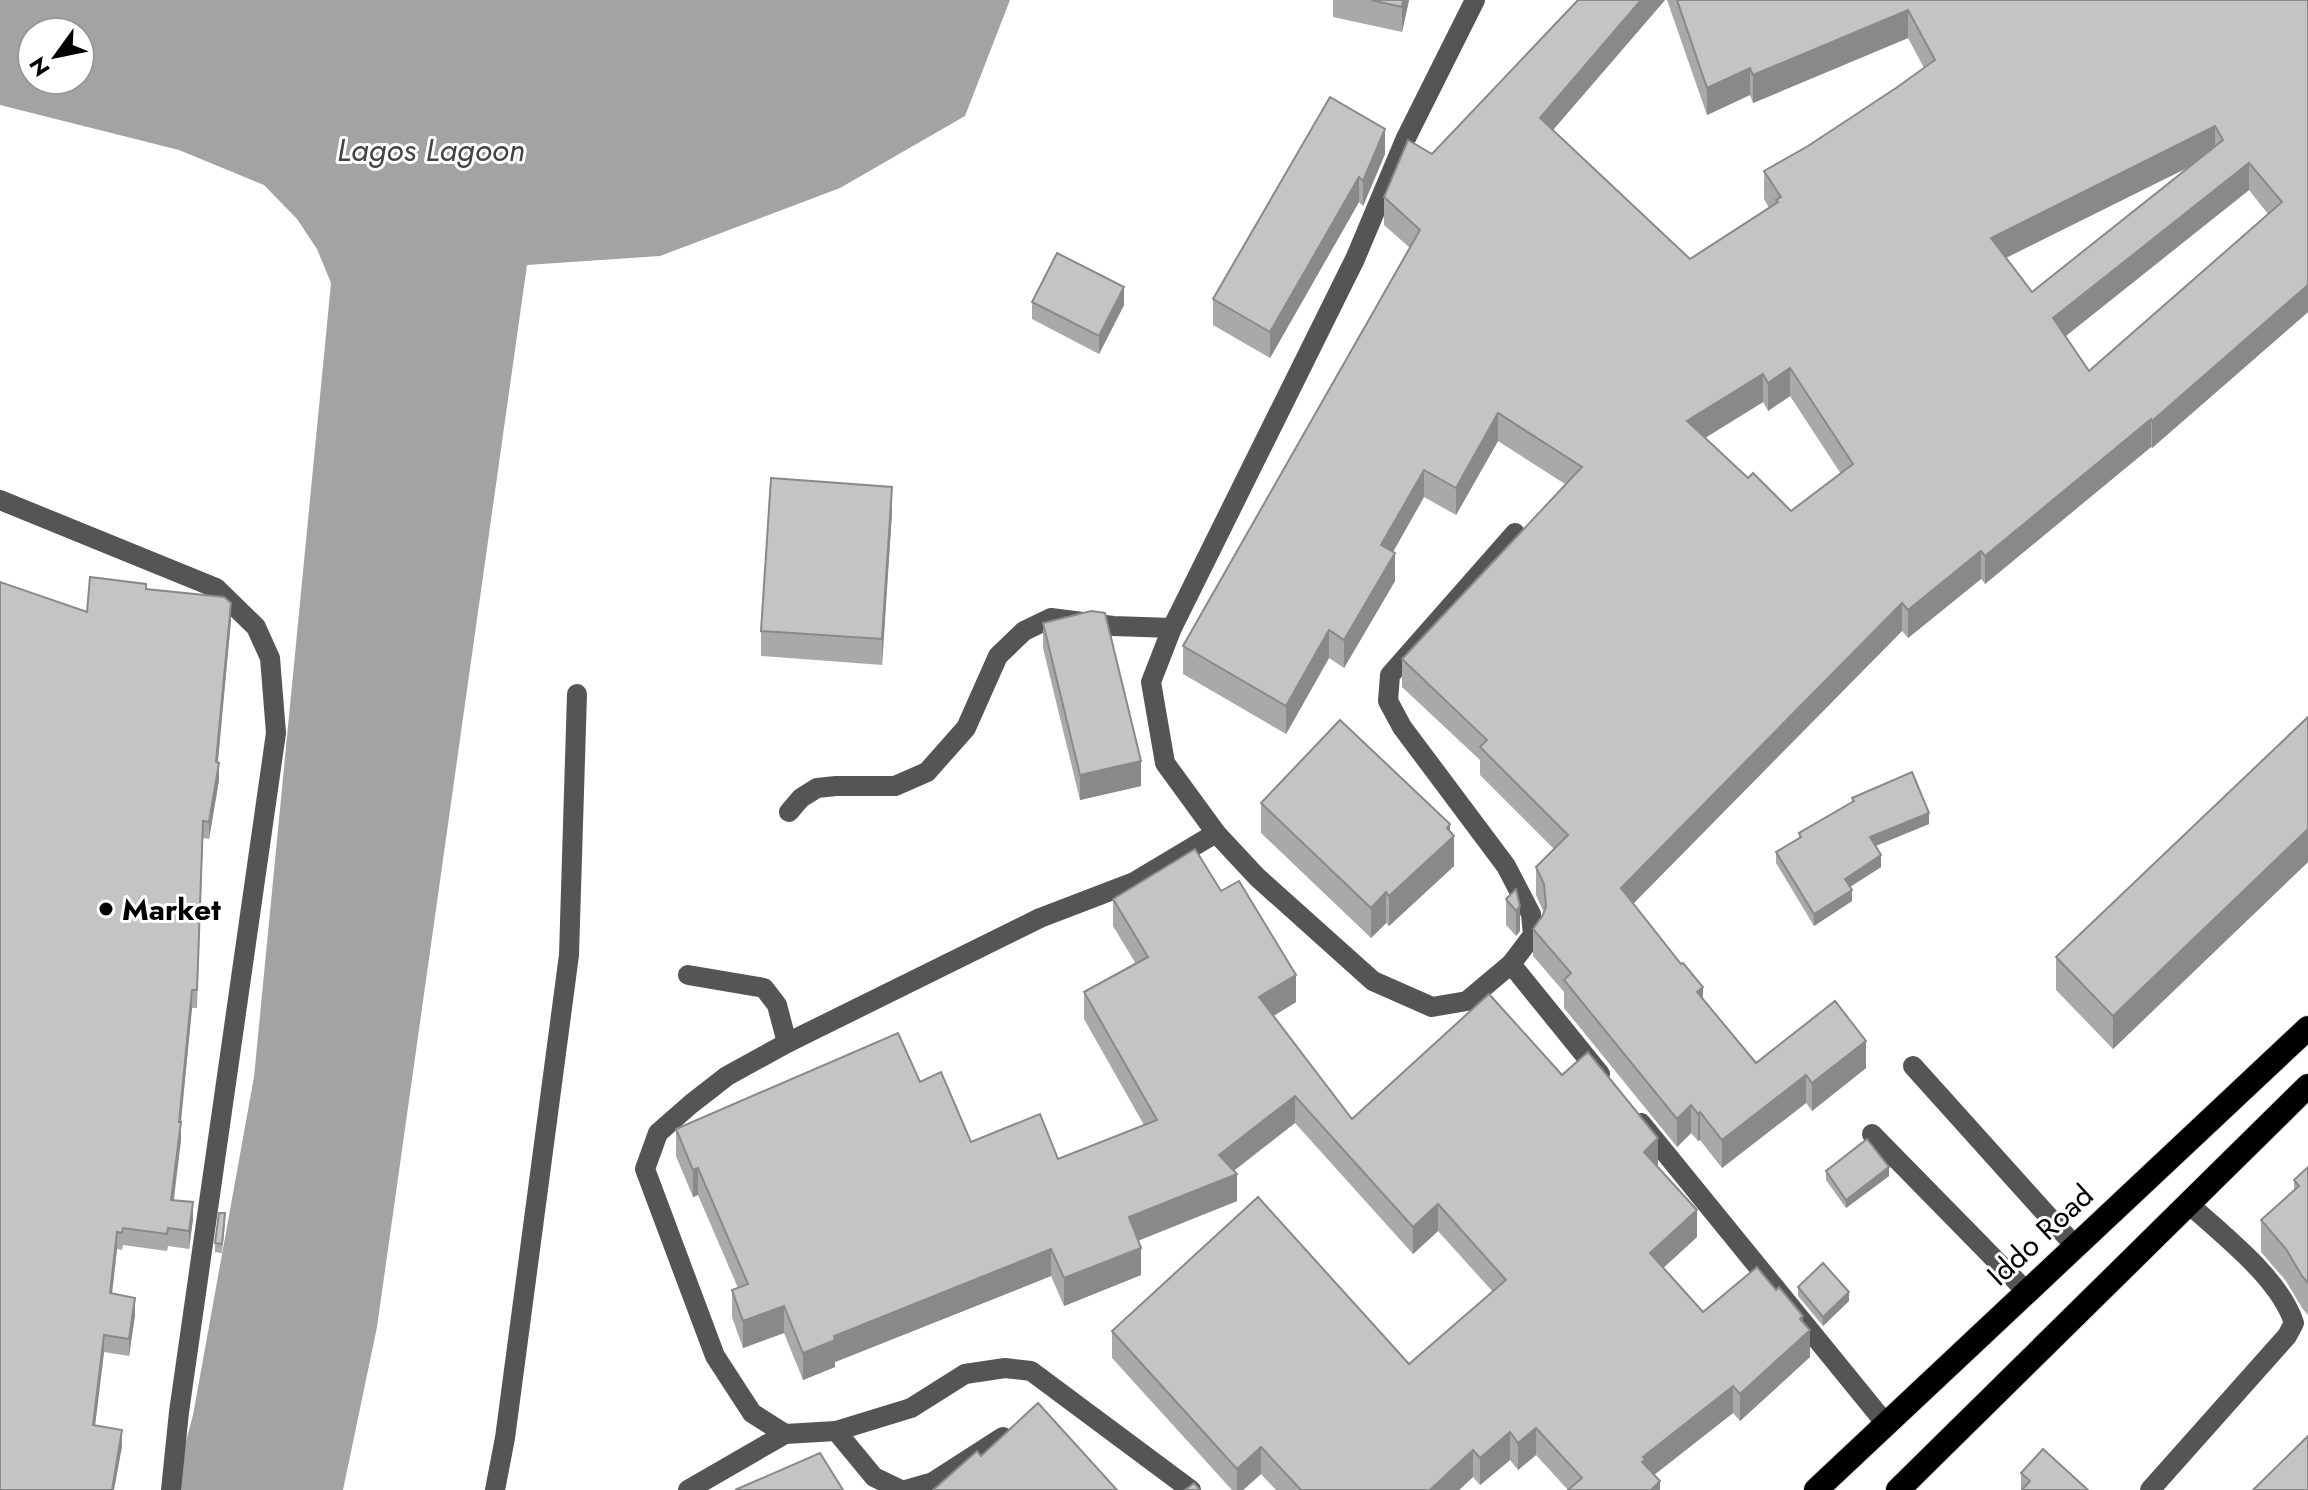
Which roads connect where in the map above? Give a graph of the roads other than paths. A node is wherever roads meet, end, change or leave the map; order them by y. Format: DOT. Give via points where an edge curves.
graph roads {
  1 [pos="1475,0"];
  2 [pos="0,500"];
  3 [pos="1515,533"];
  4 [pos="1172,628"];
  5 [pos="577,694"];
  6 [pos="789,812"];
  7 [pos="1216,833"];
  8 [pos="1511,964"];
  9 [pos="688,975"];
  10 [pos="2308,1028"];
  11 [pos="787,1043"];
  12 [pos="1913,1066"];
  13 [pos="1610,1085"];
  14 [pos="2308,1086"];
  15 [pos="1630,1109"];
  16 [pos="1872,1134"];
  17 [pos="2188,1203"];
  18 [pos="2075,1246"];
  19 [pos="2027,1292"];
  20 [pos="1886,1424"];
  21 [pos="836,1431"];
  22 [pos="785,1434"];
  23 [pos="1003,1437"];
  24 [pos="171,1490"];
  25 [pos="495,1490"];
  26 [pos="688,1490"];
  27 [pos="903,1490"];
  28 [pos="1191,1490"];
  29 [pos="1816,1490"];
  30 [pos="1898,1490"];
  31 [pos="2150,1490"];
  1 -- 4 [label="street" via="1405,140 1355,259"];
  2 -- 24 [label="street" via="216,588 256,627 270,658 276,733"];
  3 -- 8 [label="street" via="1390,675 1388,701 1506,866 1531,914 1533,935"];
  4 -- 6 [label="street" via="1051,618 1024,631 998,656 966,728 927,772 895,786 817,788"];
  4 -- 7 [label="street" via="1151,682 1165,763"];
  5 -- 25 [label="street" via="569,955"];
  7 -- 8 [label="street" via="1373,981 1432,1007 1467,1001"];
  7 -- 11 [label="street" via="1134,882 1040,918"];
  8 -- 13 [label="street"];
  9 -- 11 [label="street" via="764,988 777,1005"];
  10 -- 18 [label="highway, Iddo Road"];
  11 -- 22 [label="street" via="727,1076 658,1133 645,1169 715,1356 752,1413"];
  12 -- 18 [label="street"];
  14 -- 17 [label="highway"];
  15 -- 20 [label="street"];
  16 -- 19 [label="street"];
  17 -- 30 [label="highway"];
  17 -- 31 [label="street" via="2270,1280 2294,1323"];
  18 -- 19 [label="highway, Iddo Road"];
  19 -- 20 [label="highway, Iddo Road"];
  20 -- 29 [label="highway, Iddo Road"];
  21 -- 22 [label="street"];
  21 -- 27 [label="street" via="874,1477"];
  21 -- 28 [label="street" via="911,1408 965,1374 1005,1368 1031,1371"];
  22 -- 26 [label="street"];
  23 -- 27 [label="street" via="933,1482"];
}
